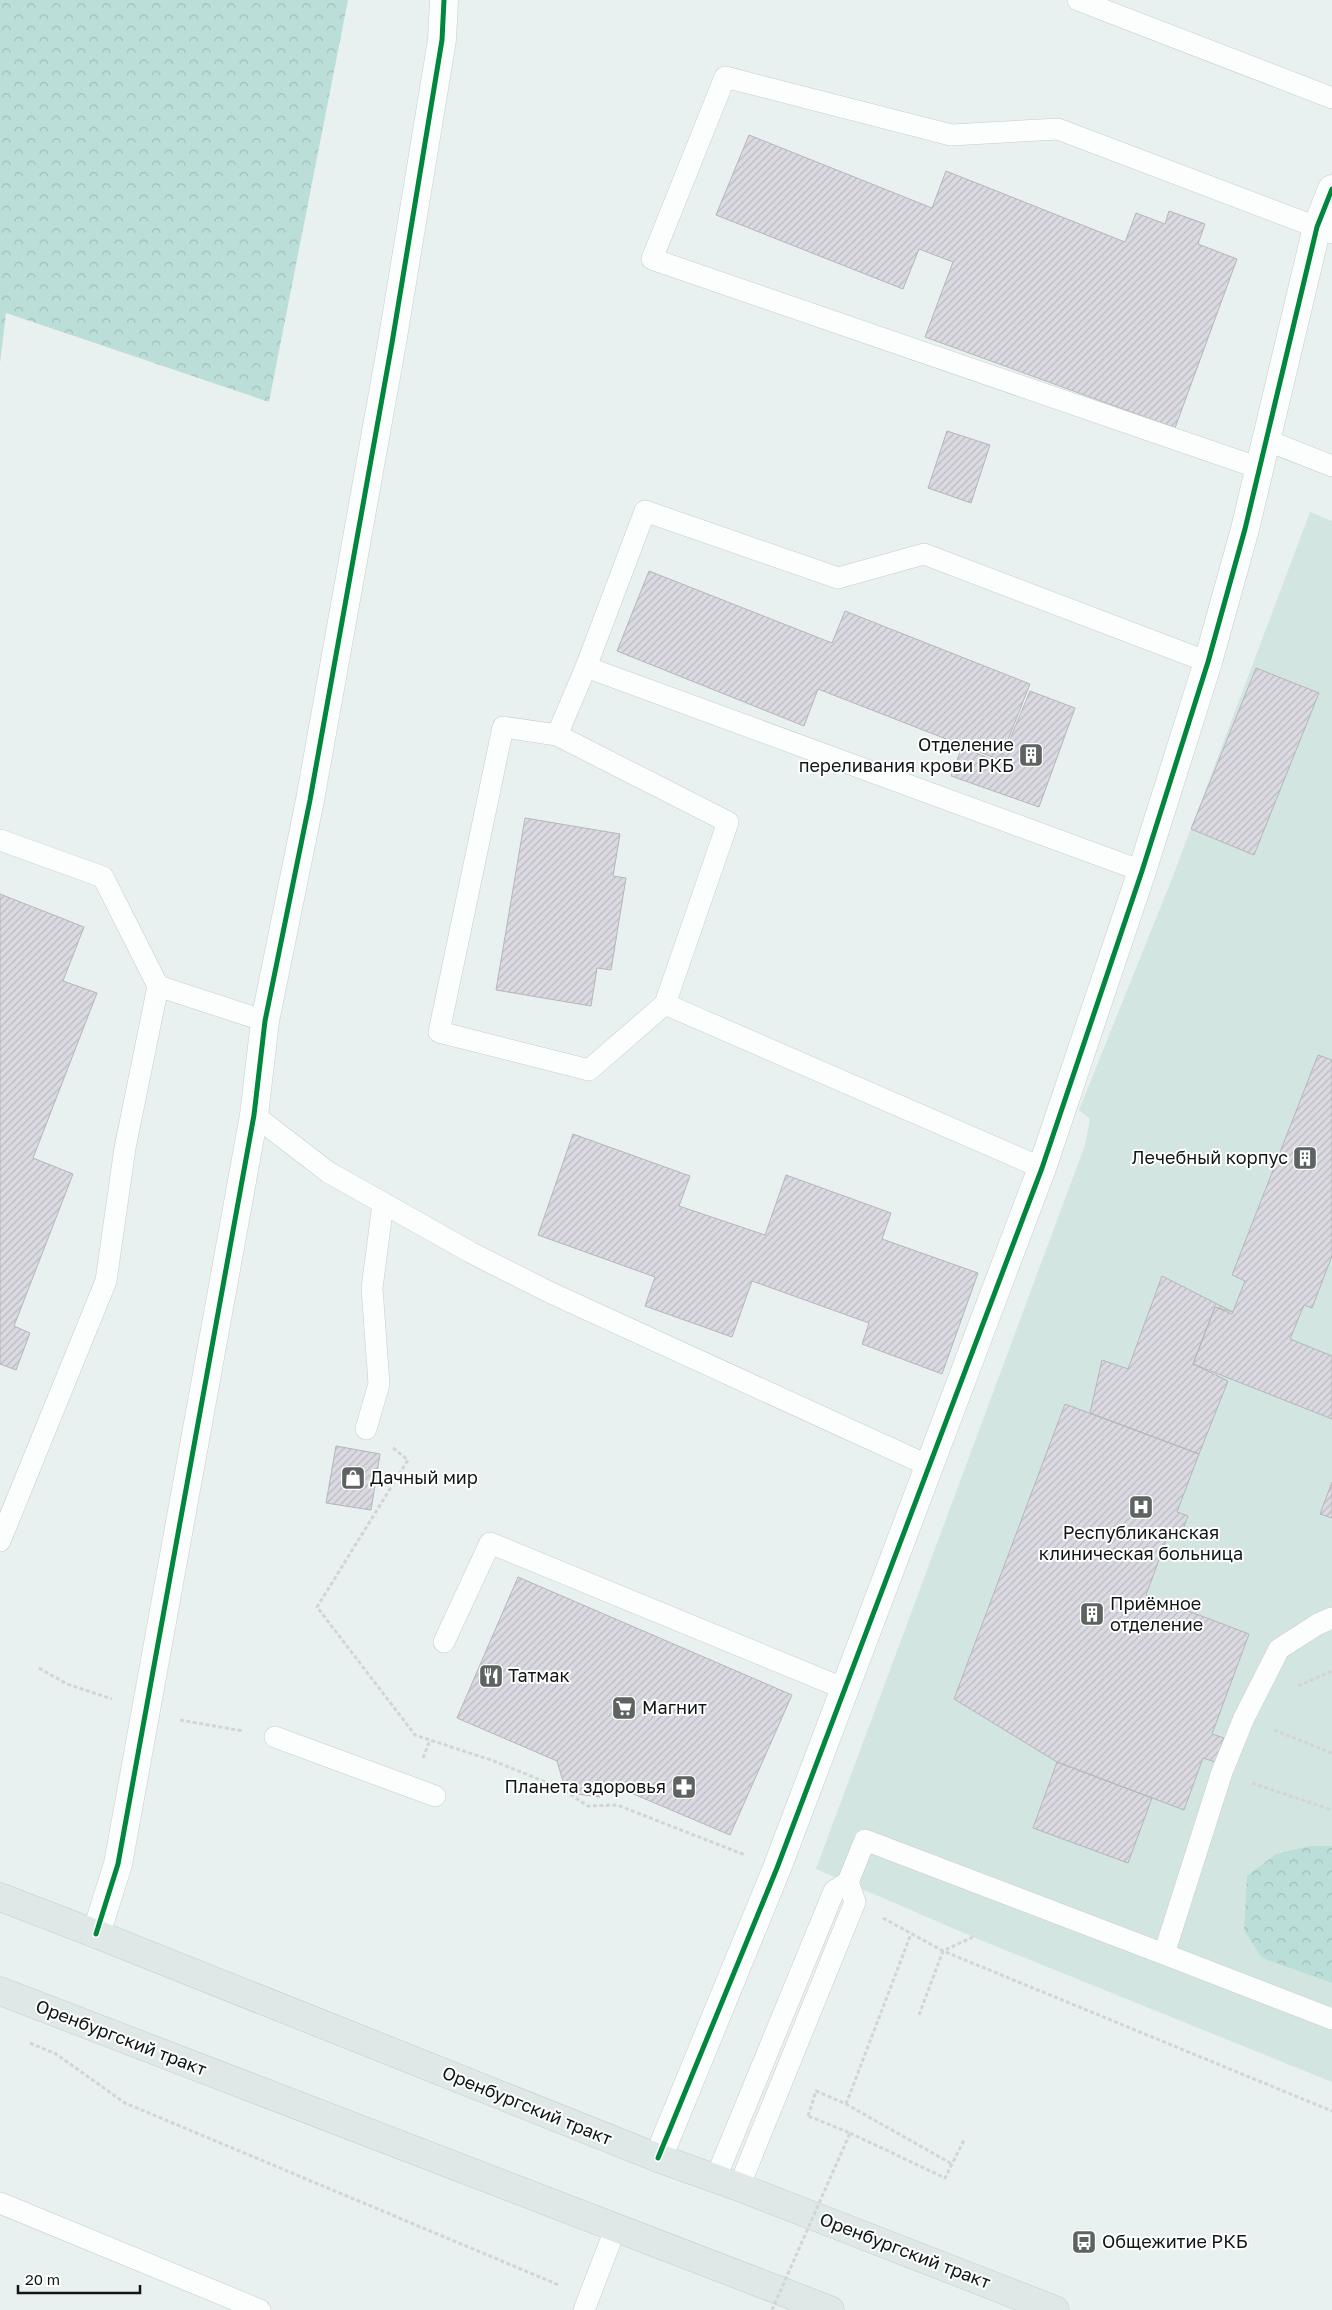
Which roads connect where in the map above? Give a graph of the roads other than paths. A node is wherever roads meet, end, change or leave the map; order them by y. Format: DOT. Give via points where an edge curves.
graph roads {
  1 [pos="444,0"];
  2 [pos="1078,0"];
  3 [pos="1332,98"];
  4 [pos="1332,190"];
  5 [pos="1325,230"];
  6 [pos="1266,440"];
  7 [pos="1332,466"];
  8 [pos="1259,468"];
  9 [pos="1208,662"];
  10 [pos="586,667"];
  11 [pos="557,735"];
  12 [pos="0,840"];
  13 [pos="1142,871"];
  14 [pos="158,986"];
  15 [pos="665,1004"];
  16 [pos="265,1021"];
  17 [pos="254,1114"];
  18 [pos="1042,1168"];
  19 [pos="384,1204"];
  20 [pos="366,1429"];
  21 [pos="929,1466"];
  22 [pos="0,1542"];
  23 [pos="1332,1618"];
  24 [pos="444,1642"];
  25 [pos="845,1688"];
  26 [pos="275,1737"];
  27 [pos="435,1796"];
  28 [pos="848,1882"];
  29 [pos="0,1897"];
  30 [pos="96,1934"];
  31 [pos="1164,1954"];
  32 [pos="0,1991"];
  33 [pos="1332,2019"];
  34 [pos="658,2158"];
  35 [pos="727,2184"];
  36 [pos="0,2202"];
  37 [pos="616,2227"];
  38 [pos="260,2310"];
  39 [pos="584,2310"];
  40 [pos="830,2310"];
  41 [pos="1055,2310"];
  1 -- 16 [label="street" via="442,40 392,344 310,800"];
  2 -- 3 [label="lane"];
  4 -- 5 [label="street"];
  5 -- 6 [label="street"];
  5 -- 8 [label="lane" via="1058,129 951,135 725,77 652,259"];
  6 -- 7 [label="lane"];
  6 -- 8 [label="street"];
  8 -- 9 [label="street"];
  9 -- 10 [label="lane" via="924,554 838,578 645,511"];
  9 -- 13 [label="street"];
  10 -- 11 [label="lane"];
  10 -- 13 [label="lane"];
  11 -- 15 [label="lane" via="728,822"];
  11 -- 15 [label="lane" via="503,727 439,1032 589,1070"];
  12 -- 14 [label="lane" via="103,877"];
  13 -- 18 [label="street"];
  14 -- 16 [label="lane"];
  14 -- 22 [label="lane" via="125,1148 106,1281"];
  15 -- 18 [label="lane"];
  16 -- 17 [label="street"];
  17 -- 19 [label="lane" via="328,1172"];
  17 -- 30 [label="street" via="118,1864"];
  18 -- 21 [label="street"];
  19 -- 20 [label="lane" via="372,1288 380,1384"];
  19 -- 21 [label="lane" via="549,1292"];
  21 -- 25 [label="street"];
  23 -- 31 [label="lane" via="1279,1649 1244,1718 1222,1772"];
  24 -- 25 [label="lane" via="490,1543"];
  25 -- 34 [label="street" via="777,1868"];
  26 -- 27 [label="lane"];
  28 -- 31 [label="lane" via="865,1840"];
  28 -- 35 [label="lane" via="834,1890"];
  28 -- 35 [label="lane" via="855,1902"];
  29 -- 30 [label="main road, Оренбургский тракт"];
  30 -- 34 [label="main road, Оренбургский тракт"];
  31 -- 33 [label="lane"];
  32 -- 37 [label="main road, Оренбургский тракт"];
  34 -- 35 [label="main road, Оренбургский тракт"];
  35 -- 41 [label="main road, Оренбургский тракт"];
  36 -- 38 [label="lane"];
  37 -- 39 [label="lane"];
  37 -- 40 [label="main road, Оренбургский тракт"];
}
